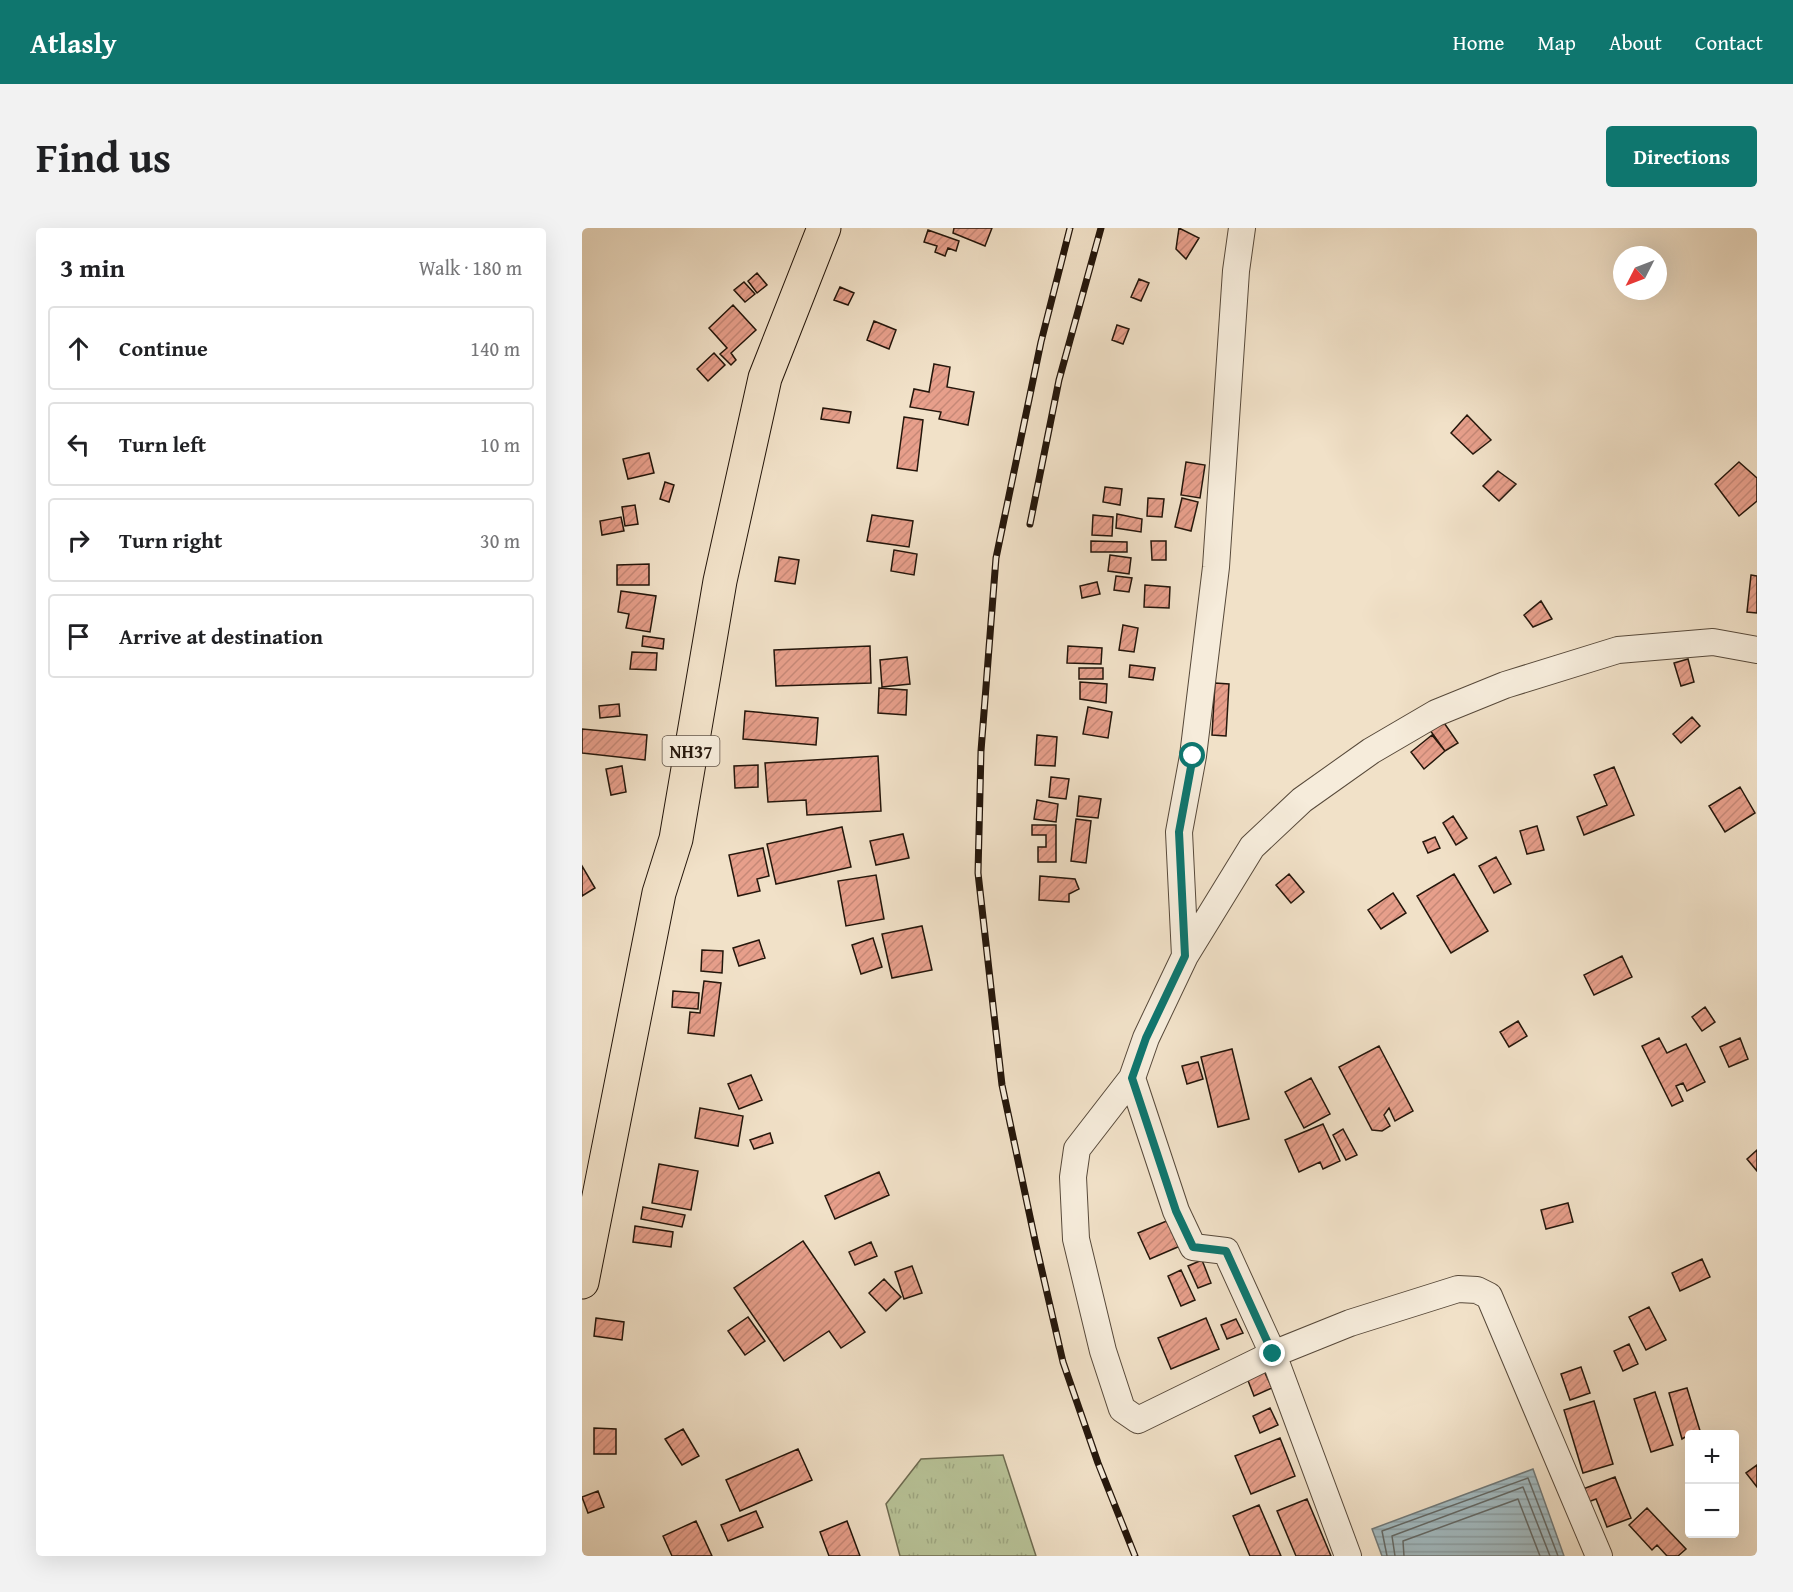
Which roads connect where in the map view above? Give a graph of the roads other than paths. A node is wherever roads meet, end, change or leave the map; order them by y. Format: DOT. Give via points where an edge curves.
graph roads {
  1 [pos="824,228"];
  2 [pos="1242,228"];
  3 [pos="1757,650"];
  4 [pos="1185,956"];
  5 [pos="1132,1078"];
  6 [pos="582,1282"];
  7 [pos="1273,1354"];
  8 [pos="1348,1556"];
  9 [pos="1599,1556"];
  1 -- 6 [label="highway, NH37" via="765,378 720,581 676,839 659,893"];
  2 -- 4 [label="street" via="1216,567 1193,756 1179,832"];
  3 -- 4 [label="street" via="1713,642 1618,650 1505,685 1436,713 1371,751 1302,800 1252,847"];
  4 -- 5 [label="street" via="1146,1038"];
  5 -- 7 [label="street" via="1176,1211 1193,1247 1226,1251"];
  5 -- 7 [label="street" via="1077,1149 1073,1177 1076,1239 1103,1351 1122,1409 1138,1420"];
  7 -- 8 [label="street"];
  7 -- 9 [label="street" via="1350,1323 1458,1289 1477,1290 1489,1296"];
}
